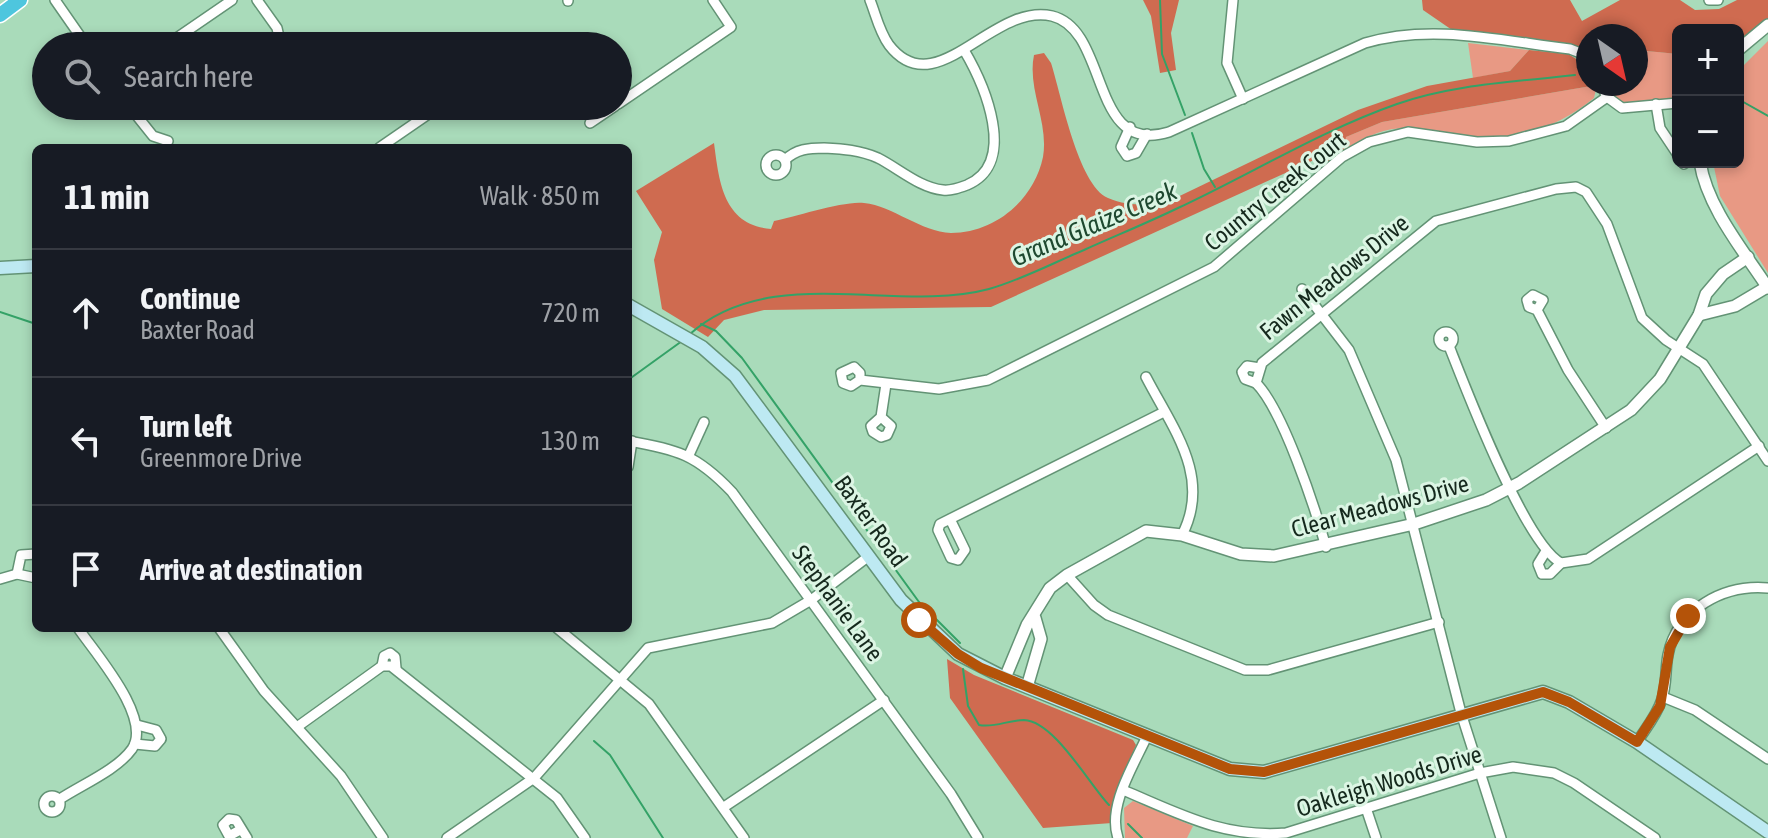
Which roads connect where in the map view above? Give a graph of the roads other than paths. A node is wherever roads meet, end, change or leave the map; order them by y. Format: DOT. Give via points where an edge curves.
graph roads {
  1 [pos="20,0"];
  2 [pos="55,0"];
  3 [pos="232,0"];
  4 [pos="257,0"];
  5 [pos="713,0"];
  6 [pos="870,0"];
  7 [pos="1233,0"];
  8 [pos="1709,0"];
  9 [pos="1718,0"];
  10 [pos="0,15"];
  11 [pos="1768,25"];
  12 [pos="77,32"];
  13 [pos="185,32"];
  14 [pos="278,32"];
  15 [pos="1744,45"];
  16 [pos="964,50"];
  17 [pos="1576,51"];
  18 [pos="632,94"];
  19 [pos="1607,97"];
  20 [pos="1243,99"];
  21 [pos="1672,103"];
  22 [pos="1656,104"];
  23 [pos="140,120"];
  24 [pos="420,120"];
  25 [pos="594,120"];
  26 [pos="590,123"];
  27 [pos="1130,127"];
  28 [pos="1147,134"];
  29 [pos="168,141"];
  30 [pos="385,144"];
  31 [pos="1672,145"];
  32 [pos="785,160"];
  33 [pos="1701,168"];
  34 [pos="1748,257"];
  35 [pos="32,266"];
  36 [pos="0,268"];
  37 [pos="1768,288"];
  38 [pos="1302,289"];
  39 [pos="632,307"];
  40 [pos="1537,310"];
  41 [pos="1322,313"];
  42 [pos="1699,315"];
  43 [pos="1449,346"];
  44 [pos="1678,348"];
  45 [pos="1146,377"];
  46 [pos="860,380"];
  47 [pos="886,384"];
  48 [pos="1164,412"];
  49 [pos="881,417"];
  50 [pos="704,422"];
  51 [pos="1606,428"];
  52 [pos="632,441"];
  53 [pos="1759,446"];
  54 [pos="689,455"];
  55 [pos="1768,461"];
  56 [pos="1510,488"];
  57 [pos="950,519"];
  58 [pos="1414,524"];
  59 [pos="1182,535"];
  60 [pos="1326,547"];
  61 [pos="1546,551"];
  62 [pos="32,554"];
  63 [pos="869,556"];
  64 [pos="1561,563"];
  65 [pos="17,574"];
  66 [pos="1067,575"];
  67 [pos="32,577"];
  68 [pos="0,579"];
  69 [pos="1768,588"];
  70 [pos="811,600"];
  71 [pos="1035,618"];
  72 [pos="1439,622"];
  73 [pos="81,632"];
  74 [pos="222,632"];
  75 [pos="562,632"];
  76 [pos="619,678"];
  77 [pos="1005,678"];
  78 [pos="1027,687"];
  79 [pos="1663,697"];
  80 [pos="884,700"];
  81 [pos="1461,713"];
  82 [pos="137,725"];
  83 [pos="297,727"];
  84 [pos="1147,736"];
  85 [pos="1637,742"];
  86 [pos="135,744"];
  87 [pos="1768,759"];
  88 [pos="1480,773"];
  89 [pos="534,778"];
  90 [pos="1123,790"];
  91 [pos="60,799"];
  92 [pos="724,807"];
  93 [pos="1366,808"];
  94 [pos="1768,832"];
  95 [pos="1264,837"];
  96 [pos="383,838"];
  97 [pos="447,838"];
  98 [pos="585,838"];
  99 [pos="744,838"];
  100 [pos="978,838"];
  101 [pos="1118,838"];
  102 [pos="1376,838"];
  103 [pos="1501,838"];
  104 [pos="1655,838"];
  1 -- 10 [label="highway"];
  2 -- 12 [label="street"];
  3 -- 13 [label="street"];
  4 -- 14 [label="street"];
  5 -- 18 [label="street" via="731,27"];
  6 -- 16 [label="street" via="887,42 901,59 930,64"];
  7 -- 20 [label="street" via="1227,63"];
  8 -- 9 [label="street"];
  11 -- 15 [label="street"];
  16 -- 27 [label="street" via="1022,15 1061,19 1085,43 1112,113"];
  16 -- 32 [label="street" via="978,74 995,152 972,182 953,190 934,188 880,159 841,148 797,151"];
  17 -- 20 [label="street" via="1444,33 1405,33 1365,43"];
  19 -- 22 [label="street" via="1629,110"];
  19 -- 47 [label="street, Country Creek Court" via="1566,126 1509,141 1477,142 1425,132 1380,137 1342,157 1214,267 1093,330 976,384 939,389"];
  20 -- 28 [label="street" via="1169,132"];
  21 -- 22 [label="street"];
  22 -- 31 [label="street" via="1660,128"];
  23 -- 29 [label="street" via="153,136"];
  24 -- 30 [label="street"];
  25 -- 26 [label="street"];
  27 -- 28 [label="street"];
  27 -- 28 [label="street" via="1121,147 1127,156 1136,153"];
  33 -- 34 [label="street" via="1705,185"];
  34 -- 37 [label="street"];
  34 -- 42 [label="street, Clear Meadows Drive" via="1706,294"];
  35 -- 36 [label="main road"];
  37 -- 42 [label="street" via="1735,306"];
  38 -- 41 [label="street"];
  39 -- 63 [label="main road, Baxter Road" via="702,347 735,376"];
  40 -- 51 [label="street"];
  41 -- 44 [label="street, Fawn Meadows Drive" via="1436,221 1576,187 1586,192 1607,224 1642,318"];
  41 -- 58 [label="street" via="1356,362 1396,460"];
  41 -- 60 [label="street, Fawn Meadows Drive" via="1258,375 1307,488"];
  42 -- 44 [label="street, Clear Meadows Drive"];
  43 -- 56 [label="street"];
  44 -- 51 [label="street, Clear Meadows Drive" via="1660,379"];
  44 -- 53 [label="street, Fawn Meadows Drive" via="1703,364"];
  45 -- 48 [label="street"];
  46 -- 47 [label="street, Country Creek Court"];
  47 -- 49 [label="street"];
  48 -- 57 [label="street"];
  48 -- 59 [label="street" via="1195,484"];
  50 -- 54 [label="street"];
  51 -- 56 [label="street, Clear Meadows Drive"];
  52 -- 54 [label="street, Stephanie Lane"];
  53 -- 55 [label="street, Fawn Meadows Drive"];
  53 -- 64 [label="street" via="1588,559"];
  54 -- 70 [label="street, Stephanie Lane" via="732,492"];
  56 -- 58 [label="street, Clear Meadows Drive"];
  56 -- 61 [label="street"];
  58 -- 60 [label="street, Clear Meadows Drive"];
  58 -- 72 [label="street"];
  59 -- 60 [label="street, Clear Meadows Drive" via="1241,554 1274,556"];
  59 -- 66 [label="street, Clear Meadows Drive" via="1146,531"];
  61 -- 64 [label="street"];
  61 -- 64 [label="street" via="1538,564 1542,574 1550,574"];
  62 -- 65 [label="street" via="21,555"];
  63 -- 70 [label="street"];
  63 -- 77 [label="main road, Baxter Road" via="901,600 941,641"];
  65 -- 67 [label="street"];
  65 -- 68 [label="street"];
  66 -- 71 [label="street, Clear Meadows Drive" via="1043,597"];
  66 -- 72 [label="street" via="1108,615 1245,670 1268,670"];
  69 -- 79 [label="street" via="1725,593 1688,616 1670,647"];
  70 -- 76 [label="street" via="756,628 657,644"];
  70 -- 80 [label="street, Stephanie Lane"];
  71 -- 77 [label="street, Clear Meadows Drive" via="1027,625"];
  71 -- 78 [label="street" via="1041,639"];
  72 -- 81 [label="street"];
  73 -- 82 [label="street" via="131,705"];
  74 -- 83 [label="street"];
  75 -- 76 [label="street"];
  76 -- 89 [label="street"];
  76 -- 92 [label="street" via="649,704"];
  77 -- 78 [label="main road, Baxter Road"];
  78 -- 84 [label="main road, Baxter Road"];
  79 -- 85 [label="street"];
  79 -- 87 [label="street" via="1695,710"];
  80 -- 92 [label="street"];
  80 -- 100 [label="street, Stephanie Lane"];
  81 -- 84 [label="main road, Baxter Road" via="1264,772 1249,773"];
  81 -- 85 [label="main road, Baxter Road" via="1543,692"];
  81 -- 88 [label="street"];
  82 -- 86 [label="street"];
  82 -- 86 [label="street" via="158,732 161,739 155,746"];
  83 -- 89 [label="street" via="382,666 396,668"];
  83 -- 96 [label="street" via="341,776"];
  84 -- 90 [label="street"];
  85 -- 94 [label="main road, Baxter Road"];
  86 -- 91 [label="street"];
  88 -- 93 [label="street, Oakleigh Woods Drive"];
  88 -- 103 [label="street"];
  88 -- 104 [label="street, Oakleigh Woods Drive" via="1513,767 1554,773"];
  89 -- 97 [label="street"];
  89 -- 98 [label="street" via="557,798"];
  90 -- 95 [label="street, Oakleigh Woods Drive" via="1231,834"];
  90 -- 101 [label="street" via="1114,824"];
  92 -- 99 [label="street"];
  93 -- 95 [label="street, Oakleigh Woods Drive"];
  93 -- 102 [label="street"];
}
